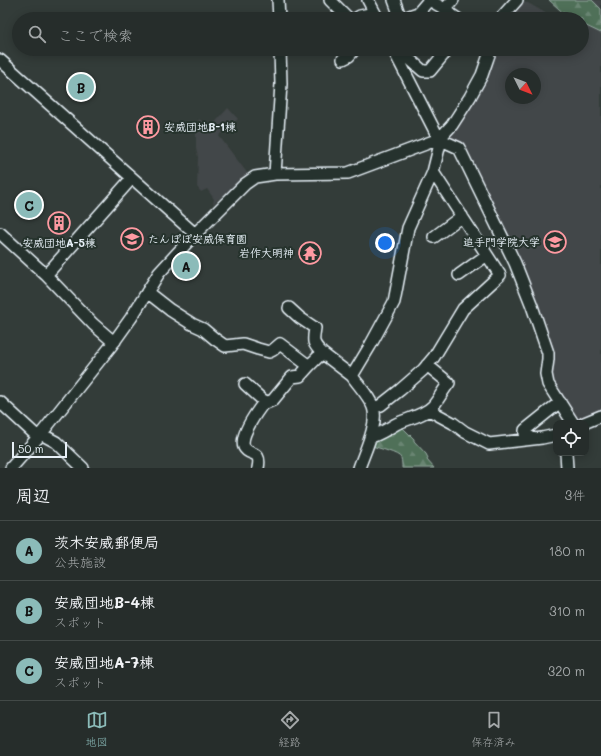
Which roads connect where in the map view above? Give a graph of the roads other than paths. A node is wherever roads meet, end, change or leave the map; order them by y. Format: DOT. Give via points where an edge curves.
graph roads {
  1 [pos="278,0"];
  2 [pos="330,0"];
  3 [pos="368,0"];
  4 [pos="394,0"];
  5 [pos="429,0"];
  6 [pos="453,0"];
  7 [pos="517,0"];
  8 [pos="279,12"];
  9 [pos="342,12"];
  10 [pos="374,12"];
  11 [pos="398,12"];
  12 [pos="419,12"];
  13 [pos="446,12"];
  14 [pos="452,12"];
  15 [pos="506,12"];
  16 [pos="280,56"];
  17 [pos="350,56"];
  18 [pos="397,56"];
  19 [pos="406,56"];
  20 [pos="442,56"];
  21 [pos="489,56"];
  22 [pos="343,59"];
  23 [pos="0,60"];
  24 [pos="439,139"];
  25 [pos="433,172"];
  26 [pos="275,174"];
  27 [pos="132,178"];
  28 [pos="462,216"];
  29 [pos="0,233"];
  30 [pos="195,234"];
  31 [pos="434,238"];
  32 [pos="486,255"];
  33 [pos="46,275"];
  34 [pos="459,275"];
  35 [pos="146,292"];
  36 [pos="289,308"];
  37 [pos="115,341"];
  38 [pos="322,353"];
  39 [pos="427,365"];
  40 [pos="309,366"];
  41 [pos="352,376"];
  42 [pos="245,384"];
  43 [pos="265,401"];
  44 [pos="0,402"];
  45 [pos="560,402"];
  46 [pos="374,408"];
  47 [pos="429,410"];
  48 [pos="601,416"];
  49 [pos="572,420"];
  50 [pos="589,421"];
  51 [pos="553,435"];
  52 [pos="40,436"];
  53 [pos="371,437"];
  54 [pos="532,438"];
  55 [pos="566,456"];
  56 [pos="11,468"];
  57 [pos="83,468"];
  58 [pos="258,468"];
  59 [pos="359,468"];
  60 [pos="567,468"];
  1 -- 8 [label="street"];
  2 -- 9 [label="street"];
  3 -- 10 [label="street"];
  4 -- 11 [label="street"];
  5 -- 12 [label="street"];
  5 -- 13 [label="street"];
  6 -- 14 [label="street"];
  7 -- 15 [label="street"];
  16 -- 26 [label="street" via="281,84"];
  17 -- 22 [label="street"];
  18 -- 24 [label="street"];
  19 -- 20 [label="street" via="423,71 430,71"];
  21 -- 24 [label="street" via="470,97 452,126"];
  23 -- 27 [label="street"];
  24 -- 25 [label="street"];
  24 -- 26 [label="street" via="348,173"];
  24 -- 45 [label="street" via="459,148 515,263 548,353 547,381"];
  25 -- 28 [label="street"];
  25 -- 41 [label="street" via="408,228 394,302"];
  26 -- 30 [label="street" via="255,177 245,184"];
  27 -- 30 [label="street"];
  27 -- 33 [label="street"];
  28 -- 31 [label="street"];
  28 -- 32 [label="street"];
  29 -- 33 [label="street"];
  30 -- 35 [label="street" via="159,273"];
  32 -- 34 [label="street"];
  32 -- 39 [label="street" via="500,275 463,309"];
  33 -- 37 [label="street" via="93,324"];
  35 -- 37 [label="street"];
  35 -- 40 [label="street" via="226,346 243,344 269,352 280,344"];
  36 -- 38 [label="street" via="315,328 314,344"];
  37 -- 52 [label="street"];
  38 -- 40 [label="street"];
  38 -- 41 [label="street"];
  39 -- 46 [label="street" via="400,390"];
  39 -- 47 [label="street" via="449,383"];
  40 -- 43 [label="street" via="300,376 292,377 273,400 266,403"];
  41 -- 46 [label="street"];
  42 -- 43 [label="street"];
  43 -- 58 [label="street" via="252,418 243,444 259,458"];
  44 -- 52 [label="street"];
  45 -- 49 [label="street"];
  45 -- 54 [label="street" via="525,430 525,434"];
  46 -- 53 [label="street"];
  47 -- 53 [label="street"];
  47 -- 54 [label="street" via="489,444"];
  48 -- 50 [label="street"];
  51 -- 54 [label="street"];
  52 -- 56 [label="street"];
  52 -- 57 [label="street" via="56,442"];
  53 -- 59 [label="street"];
  55 -- 60 [label="street"];
}
